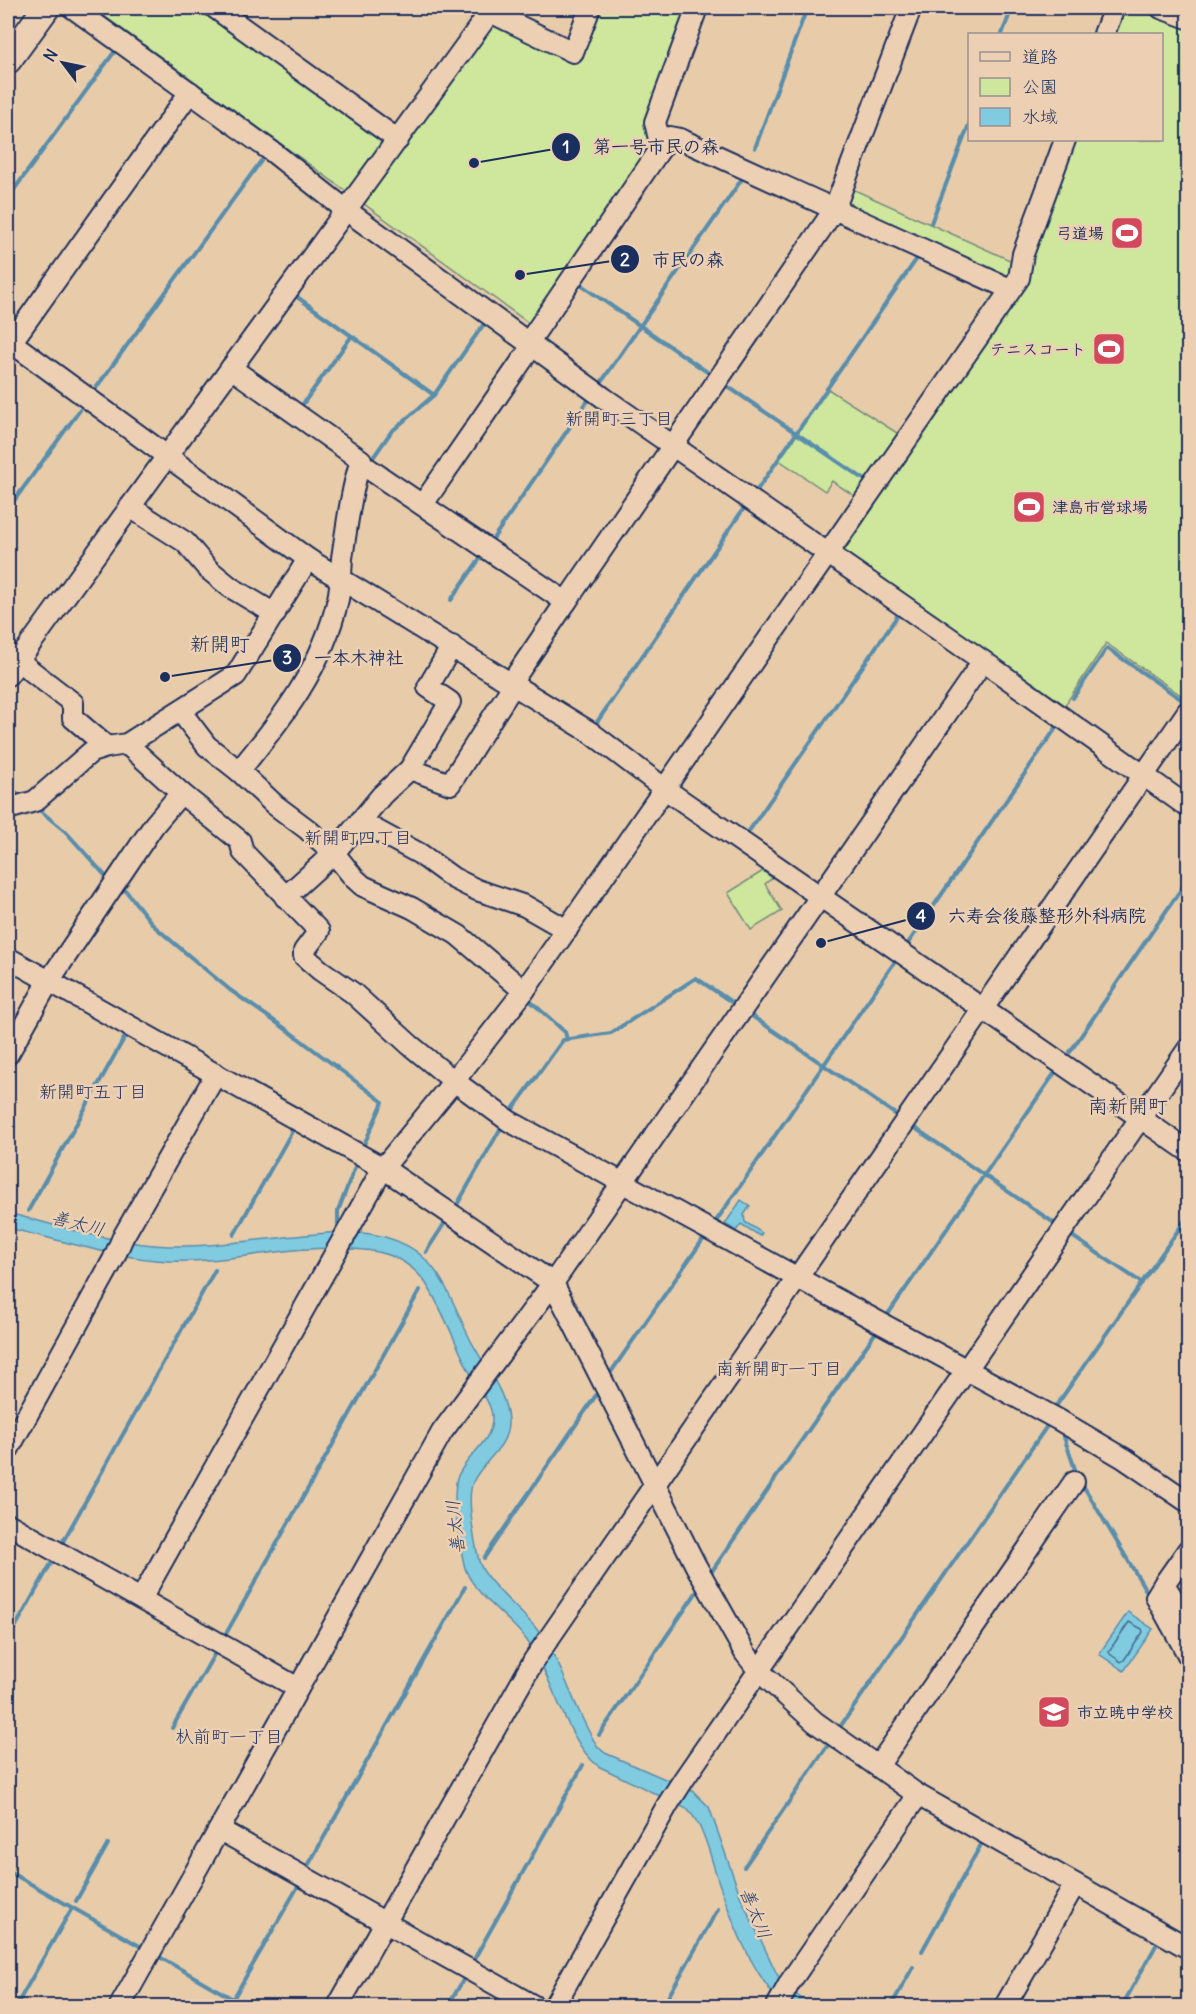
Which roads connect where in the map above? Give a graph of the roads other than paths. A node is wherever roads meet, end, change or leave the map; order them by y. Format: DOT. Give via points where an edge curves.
graph roads {
  1 [pos="46,8"];
  2 [pos="73,8"];
  3 [pos="214,8"];
  4 [pos="590,8"];
  5 [pos="697,8"];
  6 [pos="911,8"];
  7 [pos="1114,8"];
  8 [pos="1161,8"];
  9 [pos="1188,18"];
  10 [pos="1104,33"];
  11 [pos="8,60"];
  12 [pos="190,92"];
  13 [pos="398,140"];
  14 [pos="1065,141"];
  15 [pos="661,148"];
  16 [pos="346,210"];
  17 [pos="834,210"];
  18 [pos="1010,289"];
  19 [pos="9,343"];
  20 [pos="530,344"];
  21 [pos="231,368"];
  22 [pos="672,446"];
  23 [pos="167,457"];
  24 [pos="360,463"];
  25 [pos="423,504"];
  26 [pos="130,507"];
  27 [pos="827,554"];
  28 [pos="308,559"];
  29 [pos="340,579"];
  30 [pos="566,602"];
  31 [pos="275,614"];
  32 [pos="452,645"];
  33 [pos="983,661"];
  34 [pos="11,663"];
  35 [pos="513,683"];
  36 [pos="1188,711"];
  37 [pos="181,712"];
  38 [pos="127,744"];
  39 [pos="107,747"];
  40 [pos="410,769"];
  41 [pos="239,771"];
  42 [pos="1144,776"];
  43 [pos="665,789"];
  44 [pos="181,793"];
  45 [pos="23,805"];
  46 [pos="1188,807"];
  47 [pos="361,822"];
  48 [pos="334,854"];
  49 [pos="285,897"];
  50 [pos="819,897"];
  51 [pos="567,930"];
  52 [pos="8,958"];
  53 [pos="49,981"];
  54 [pos="524,991"];
  55 [pos="985,1008"];
  56 [pos="1188,1048"];
  57 [pos="8,1054"];
  58 [pos="216,1074"];
  59 [pos="454,1082"];
  60 [pos="1141,1118"];
  61 [pos="1188,1151"];
  62 [pos="384,1168"];
  63 [pos="622,1183"];
  64 [pos="796,1278"];
  65 [pos="553,1283"];
  66 [pos="966,1370"];
  67 [pos="8,1450"];
  68 [pos="1074,1482"];
  69 [pos="655,1483"];
  70 [pos="1188,1502"];
  71 [pos="8,1524"];
  72 [pos="1188,1550"];
  73 [pos="1164,1584"];
  74 [pos="141,1599"];
  75 [pos="1188,1622"];
  76 [pos="1188,1655"];
  77 [pos="759,1671"];
  78 [pos="298,1688"];
  79 [pos="878,1766"];
  80 [pos="918,1794"];
  81 [pos="220,1830"];
  82 [pos="1075,1884"];
  83 [pos="385,1923"];
  84 [pos="1188,1948"];
  85 [pos="120,2007"];
  86 [pos="338,2007"];
  87 [pos="534,2007"];
  88 [pos="554,2007"];
  89 [pos="777,2007"];
  90 [pos="1005,2007"];
  1 -- 11 [label="main road"];
  2 -- 12 [label="street"];
  3 -- 13 [label="street"];
  4 -- 13 [label="street" via="573,52 490,12"];
  5 -- 15 [label="street" via="655,122"];
  6 -- 17 [label="street"];
  7 -- 10 [label="street"];
  8 -- 9 [label="street"];
  12 -- 16 [label="street"];
  12 -- 19 [label="street"];
  13 -- 16 [label="street"];
  14 -- 18 [label="street" via="1023,254 1018,278"];
  15 -- 17 [label="street" via="670,137 680,139"];
  15 -- 20 [label="street"];
  16 -- 20 [label="street"];
  16 -- 21 [label="street"];
  17 -- 18 [label="street"];
  17 -- 22 [label="street"];
  18 -- 27 [label="street"];
  19 -- 23 [label="street"];
  20 -- 22 [label="street"];
  20 -- 25 [label="street"];
  21 -- 23 [label="street"];
  21 -- 24 [label="street" via="361,460"];
  22 -- 27 [label="street"];
  22 -- 30 [label="street"];
  23 -- 26 [label="street"];
  23 -- 28 [label="street"];
  24 -- 25 [label="street"];
  24 -- 29 [label="street"];
  25 -- 30 [label="street"];
  26 -- 31 [label="street" via="185,542 230,587"];
  26 -- 34 [label="street"];
  27 -- 33 [label="street"];
  27 -- 43 [label="street"];
  28 -- 29 [label="street"];
  28 -- 31 [label="street"];
  29 -- 32 [label="street"];
  29 -- 41 [label="street" via="332,623 312,672"];
  30 -- 35 [label="street"];
  31 -- 37 [label="street" via="236,675"];
  32 -- 35 [label="street"];
  32 -- 40 [label="street" via="428,687 450,702"];
  33 -- 42 [label="street"];
  33 -- 50 [label="street"];
  34 -- 39 [label="street" via="73,702 73,718"];
  35 -- 40 [label="street" via="450,784"];
  35 -- 43 [label="street" via="590,732"];
  36 -- 42 [label="street"];
  37 -- 38 [label="street"];
  37 -- 41 [label="street" via="207,746"];
  38 -- 39 [label="street"];
  38 -- 44 [label="street"];
  39 -- 45 [label="street" via="91,752"];
  40 -- 47 [label="street"];
  41 -- 48 [label="street"];
  42 -- 46 [label="street"];
  42 -- 55 [label="street"];
  43 -- 50 [label="street"];
  43 -- 51 [label="street"];
  44 -- 49 [label="street" via="240,842 243,852"];
  44 -- 53 [label="street" via="154,825"];
  47 -- 48 [label="street"];
  47 -- 51 [label="street" via="477,891 525,906"];
  48 -- 49 [label="street"];
  48 -- 54 [label="street" via="363,886 458,935"];
  49 -- 59 [label="street" via="319,931 304,956 353,993"];
  50 -- 55 [label="street"];
  50 -- 63 [label="street"];
  51 -- 54 [label="street"];
  52 -- 53 [label="street"];
  53 -- 57 [label="street"];
  53 -- 58 [label="street"];
  54 -- 59 [label="street"];
  55 -- 60 [label="street"];
  55 -- 64 [label="street"];
  56 -- 60 [label="street"];
  58 -- 62 [label="street"];
  58 -- 67 [label="street"];
  59 -- 62 [label="street"];
  59 -- 63 [label="street" via="516,1126"];
  60 -- 61 [label="street"];
  60 -- 66 [label="street"];
  62 -- 65 [label="street"];
  62 -- 74 [label="street"];
  63 -- 64 [label="street"];
  63 -- 65 [label="street"];
  64 -- 66 [label="street"];
  64 -- 69 [label="street"];
  65 -- 69 [label="street"];
  65 -- 78 [label="street" via="442,1432"];
  66 -- 70 [label="street" via="1088,1437"];
  66 -- 77 [label="street"];
  68 -- 79 [label="street"];
  69 -- 77 [label="street" via="696,1566"];
  69 -- 83 [label="street" via="534,1660"];
  71 -- 74 [label="street"];
  72 -- 73 [label="street"];
  73 -- 75 [label="street"];
  73 -- 76 [label="street" via="1156,1597"];
  74 -- 78 [label="street"];
  77 -- 79 [label="street" via="815,1722"];
  77 -- 88 [label="street" via="668,1804"];
  78 -- 81 [label="street"];
  79 -- 80 [label="street"];
  80 -- 82 [label="street"];
  80 -- 89 [label="street"];
  81 -- 83 [label="street"];
  81 -- 85 [label="street"];
  82 -- 84 [label="street"];
  82 -- 90 [label="street"];
  83 -- 86 [label="street"];
  83 -- 87 [label="street"];
}
